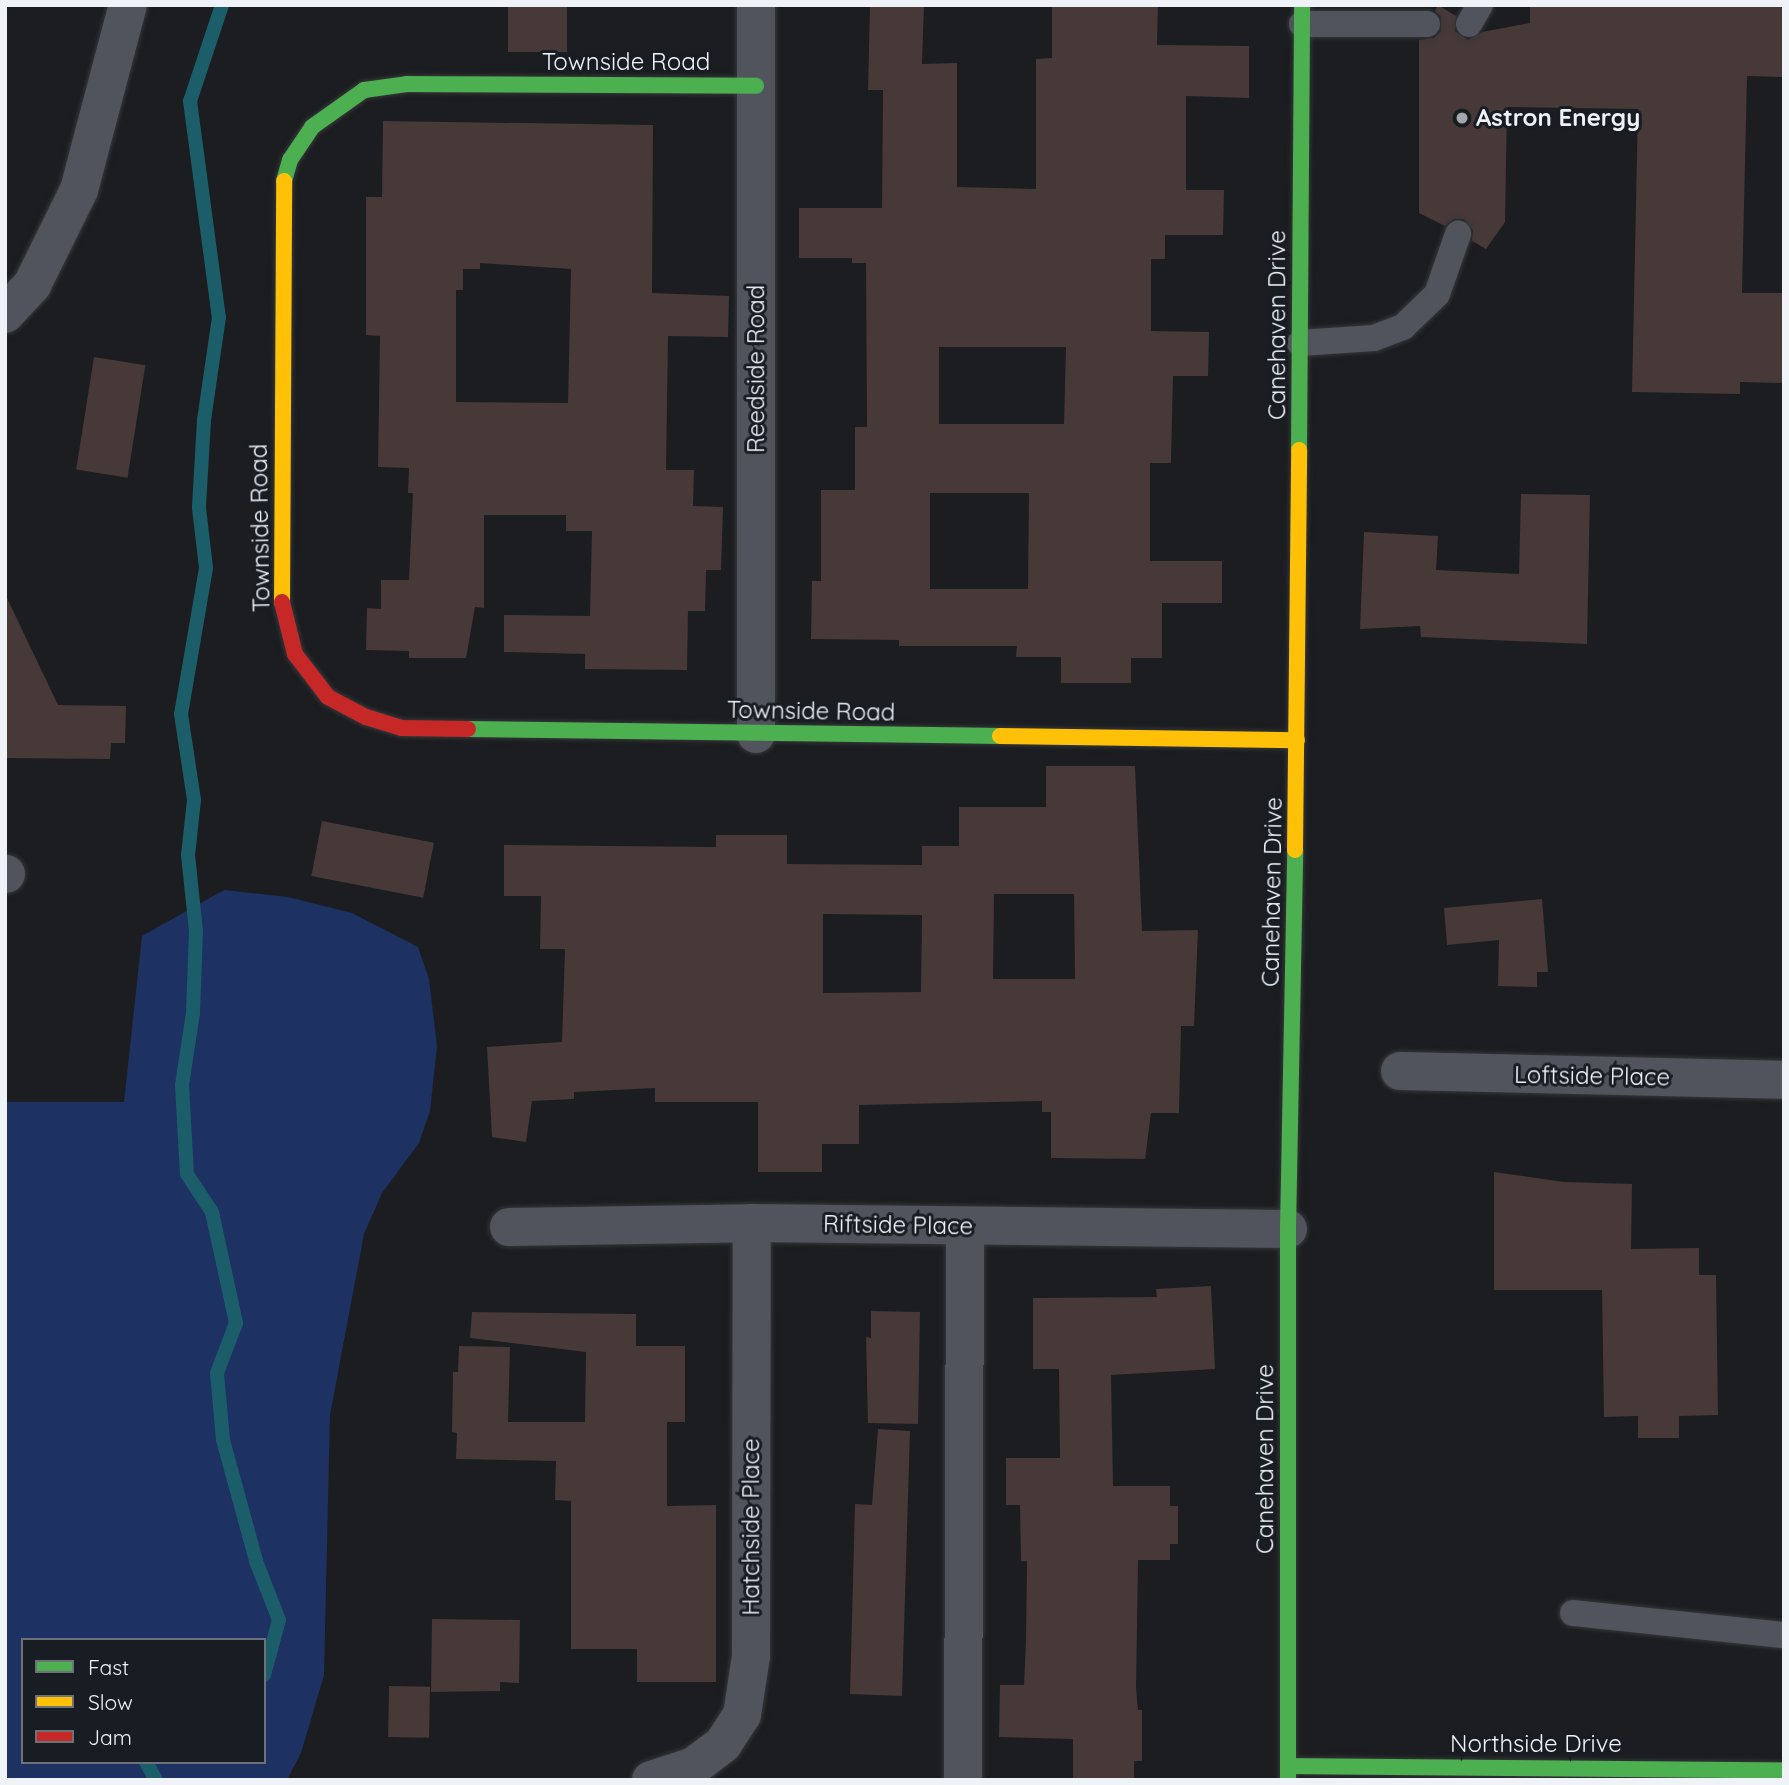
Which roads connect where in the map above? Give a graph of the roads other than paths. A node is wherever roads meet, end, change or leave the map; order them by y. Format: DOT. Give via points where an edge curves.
graph roads {
  1 [pos="128,5"];
  2 [pos="756,5"];
  3 [pos="1302,15"];
  4 [pos="1427,24"];
  5 [pos="756,86"];
  6 [pos="1458,234"];
  7 [pos="5,314"];
  8 [pos="1300,343"];
  9 [pos="756,734"];
  10 [pos="1297,740"];
  11 [pos="1400,1071"];
  12 [pos="1784,1080"];
  13 [pos="752,1223"];
  14 [pos="965,1226"];
  15 [pos="509,1227"];
  16 [pos="1288,1229"];
  17 [pos="1573,1613"];
  18 [pos="1784,1636"];
  19 [pos="1784,1770"];
  20 [pos="1288,1773"];
  21 [pos="1568,1773"];
  22 [pos="651,1780"];
  23 [pos="963,1780"];
  1 -- 7 [label="street" via="79,190 32,285"];
  2 -- 5 [label="street, Reedside Road"];
  3 -- 4 [label="lane"];
  3 -- 8 [label="street, Canehaven Drive"];
  5 -- 9 [label="street, Reedside Road"];
  5 -- 9 [label="street, Townside Road" via="407,84 364,90 312,127 290,160 281,192 280,569 283,618 295,654 328,697 366,718 401,728"];
  6 -- 8 [label="lane" via="1437,294 1403,327 1374,338"];
  8 -- 10 [label="street, Canehaven Drive"];
  9 -- 10 [label="street, Townside Road"];
  10 -- 16 [label="street, Canehaven Drive"];
  11 -- 12 [label="street, Loftside Place"];
  13 -- 14 [label="street, Riftside Place"];
  13 -- 15 [label="street, Riftside Place"];
  13 -- 22 [label="street, Hatchside Place" via="751,1656 742,1715 723,1744 694,1766"];
  14 -- 16 [label="street, Riftside Place"];
  14 -- 23 [label="street"];
  16 -- 20 [label="street, Canehaven Drive"];
  17 -- 18 [label="lane"];
  19 -- 21 [label="street, Northside Drive"];
  20 -- 21 [label="street, Northside Drive"];
}
